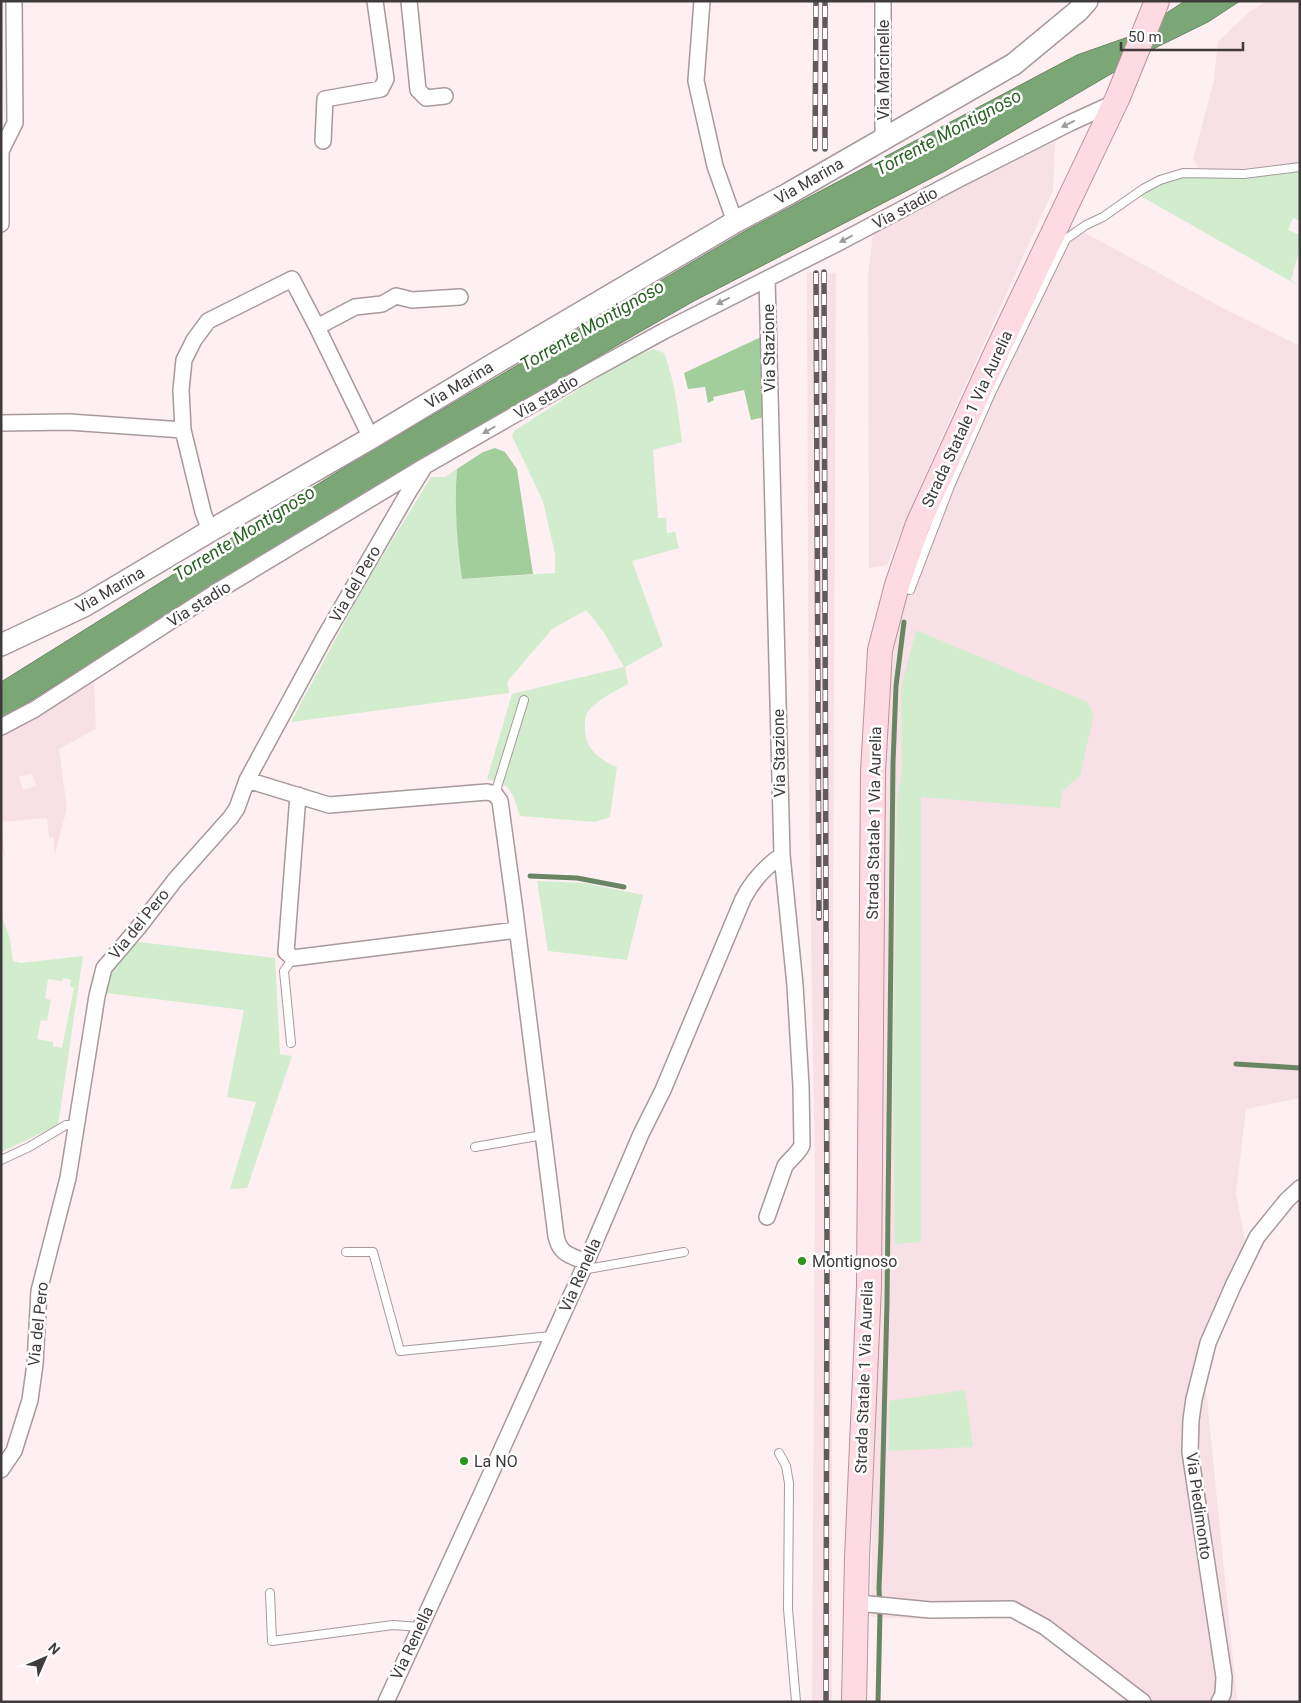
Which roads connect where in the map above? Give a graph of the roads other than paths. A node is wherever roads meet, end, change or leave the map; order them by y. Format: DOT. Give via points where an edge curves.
graph roads {
  1 [pos="14,1"];
  2 [pos="375,1"];
  3 [pos="409,1"];
  4 [pos="702,1"];
  5 [pos="883,1"];
  6 [pos="1087,1"];
  7 [pos="1155,7"];
  8 [pos="445,96"];
  9 [pos="1116,101"];
  10 [pos="883,139"];
  11 [pos="323,141"];
  12 [pos="1300,167"];
  13 [pos="735,222"];
  14 [pos="1,224"];
  15 [pos="767,279"];
  16 [pos="460,297"];
  17 [pos="317,327"];
  18 [pos="1,423"];
  19 [pos="183,430"];
  20 [pos="371,438"];
  21 [pos="425,466"];
  22 [pos="210,531"];
  23 [pos="910,590"];
  24 [pos="1,645"];
  25 [pos="524,700"];
  26 [pos="1,727"];
  27 [pos="247,780"];
  28 [pos="495,794"];
  29 [pos="298,795"];
  30 [pos="782,854"];
  31 [pos="517,930"];
  32 [pos="293,958"];
  33 [pos="291,1043"];
  34 [pos="77,1125"];
  35 [pos="543,1135"];
  36 [pos="475,1147"];
  37 [pos="1,1160"];
  38 [pos="1300,1188"];
  39 [pos="767,1217"];
  40 [pos="346,1252"];
  41 [pos="684,1252"];
  42 [pos="584,1266"];
  43 [pos="552,1336"];
  44 [pos="779,1452"];
  45 [pos="1,1470"];
  46 [pos="270,1593"];
  47 [pos="863,1604"];
  48 [pos="420,1627"];
  49 [pos="386,1702"];
  50 [pos="796,1702"];
  51 [pos="854,1702"];
  52 [pos="1143,1702"];
  53 [pos="1220,1702"];
  1 -- 14 [label="street" via="16,123 1,151"];
  2 -- 11 [label="street" via="386,79 381,89 326,98"];
  3 -- 8 [label="street" via="418,90 426,98"];
  4 -- 13 [label="street" via="696,81 715,166"];
  5 -- 10 [label="street, Via Marcinelle"];
  6 -- 10 [label="main road, Via Marina" via="1014,64"];
  7 -- 9 [label="main road, Strada Statale 1 Via Aurelia"];
  9 -- 15 [label="street, Via stadio, one-way"];
  9 -- 47 [label="main road, Strada Statale 1 Via Aurelia" via="918,524 880,650 873,772"];
  10 -- 13 [label="main road, Via Marina"];
  12 -- 23 [label="lane" via="1244,174 1183,172 1143,189 1066,239 992,391 950,486"];
  13 -- 20 [label="main road, Via Marina"];
  15 -- 21 [label="street, Via stadio, one-way" via="664,331"];
  15 -- 30 [label="street, Via Stazione"];
  16 -- 17 [label="street" via="412,300 396,296 382,304 355,307"];
  17 -- 19 [label="street" via="292,279 208,321 184,360 180,390"];
  17 -- 20 [label="street"];
  18 -- 19 [label="street" via="69,422"];
  19 -- 22 [label="street" via="202,512"];
  20 -- 22 [label="main road, Via Marina"];
  21 -- 26 [label="street, Via stadio"];
  21 -- 27 [label="street, Via del Pero" via="337,616"];
  22 -- 24 [label="main road, Via Marina" via="84,606"];
  25 -- 28 [label="lane"];
  27 -- 29 [label="street"];
  27 -- 34 [label="street, Via del Pero" via="231,817 104,968"];
  28 -- 29 [label="street" via="487,792 329,805"];
  28 -- 31 [label="street" via="500,801"];
  29 -- 32 [label="street" via="286,952"];
  30 -- 39 [label="street, Via Stazione" via="802,1086 802,1145 785,1166"];
  30 -- 42 [label="street, Via Renella" via="750,885 743,899 663,1090"];
  31 -- 32 [label="street"];
  31 -- 35 [label="street"];
  32 -- 33 [label="lane" via="284,972"];
  34 -- 37 [label="lane" via="66,1125"];
  34 -- 45 [label="street, Via del Pero" via="68,1178 39,1291 30,1400 14,1451"];
  35 -- 36 [label="lane"];
  35 -- 42 [label="street" via="558,1244 562,1251"];
  38 -- 53 [label="street, Via Piedimonto" via="1257,1237 1208,1343 1194,1399 1190,1452 1222,1660 1224,1677"];
  40 -- 43 [label="lane" via="373,1252 400,1351"];
  41 -- 42 [label="lane"];
  42 -- 43 [label="street, Via Renella"];
  43 -- 48 [label="street, Via Renella"];
  44 -- 50 [label="lane" via="790,1483 788,1609"];
  46 -- 48 [label="lane" via="272,1641 393,1625"];
  47 -- 51 [label="main road, Strada Statale 1 Via Aurelia"];
  47 -- 52 [label="street" via="930,1610 1012,1609 1045,1627"];
  48 -- 49 [label="street, Via Renella"];
}
